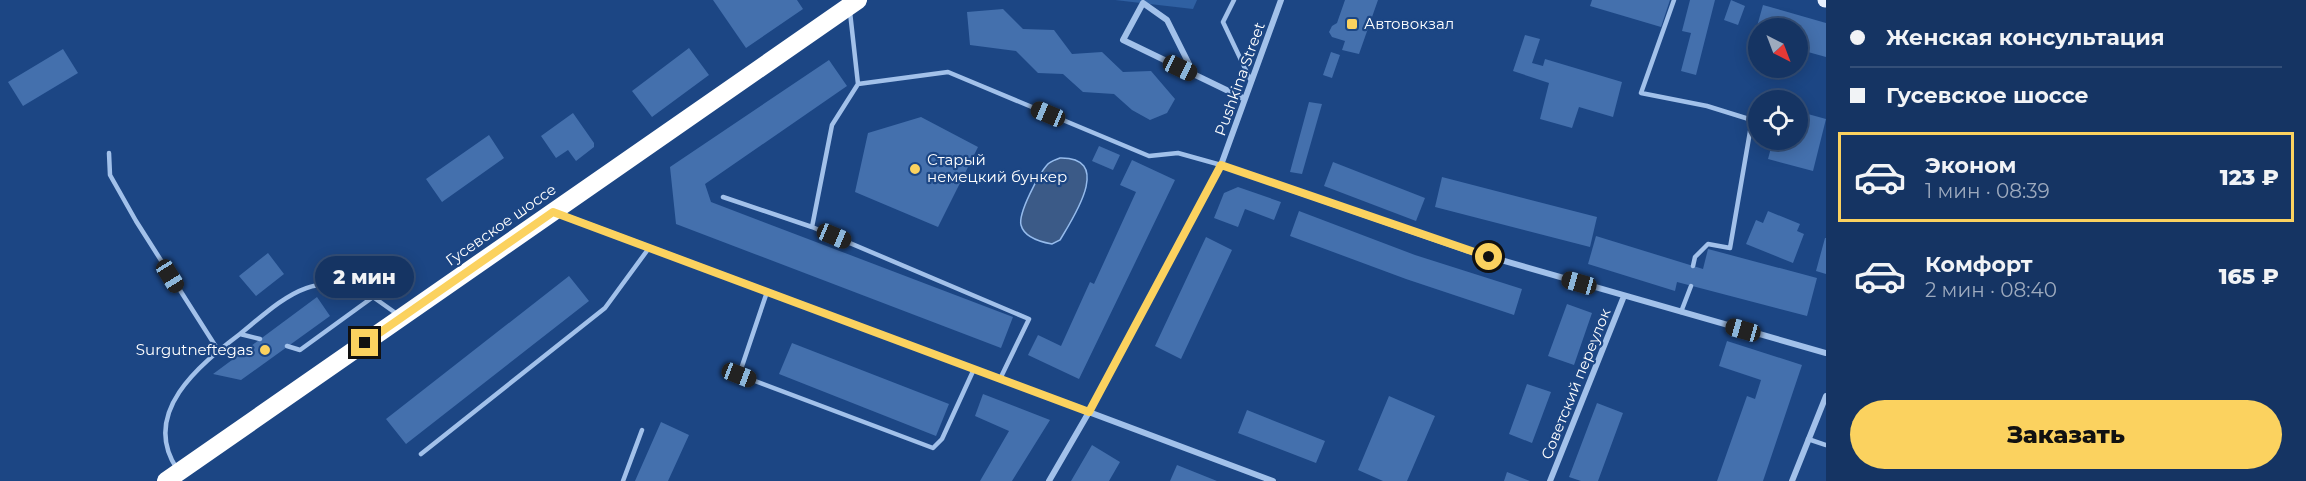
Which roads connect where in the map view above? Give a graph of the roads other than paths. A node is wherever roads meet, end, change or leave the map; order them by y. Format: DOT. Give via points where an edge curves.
graph roads {
  1 [pos="1234,0"];
  2 [pos="1281,0"];
  3 [pos="1674,0"];
  4 [pos="853,3"];
  5 [pos="1194,74"];
  6 [pos="1251,81"];
  7 [pos="858,84"];
  8 [pos="1245,99"];
  9 [pos="109,153"];
  10 [pos="1221,165"];
  11 [pos="723,196"];
  12 [pos="553,212"];
  13 [pos="812,227"];
  14 [pos="649,248"];
  15 [pos="1693,266"];
  16 [pos="1691,286"];
  17 [pos="767,292"];
  18 [pos="1624,296"];
  19 [pos="373,297"];
  20 [pos="1682,312"];
  21 [pos="402,317"];
  22 [pos="240,334"];
  23 [pos="260,339"];
  24 [pos="287,346"];
  25 [pos="218,350"];
  26 [pos="1826,354"];
  27 [pos="974,369"];
  28 [pos="1000,379"];
  29 [pos="1826,396"];
  30 [pos="1089,412"];
  31 [pos="642,430"];
  32 [pos="1809,439"];
  33 [pos="1826,445"];
  34 [pos="421,454"];
  35 [pos="172,476"];
  36 [pos="622,481"];
  37 [pos="1049,481"];
  38 [pos="1273,481"];
  39 [pos="1550,481"];
  40 [pos="1792,481"];
  1 -- 6 [label="lane" via="1223,22"];
  2 -- 6 [label="street, Pushkina Street"];
  3 -- 15 [label="lane" via="1641,93 1752,120 1730,248 1708,244 1695,257"];
  4 -- 7 [label="lane"];
  4 -- 12 [label="highway, Гусевское шоссе"];
  5 -- 5 [label="street" via="1123,40 1143,3 1167,20"];
  5 -- 8 [label="street"];
  6 -- 8 [label="street, Pushkina Street"];
  7 -- 10 [label="lane" via="948,72 1149,156 1178,153"];
  7 -- 13 [label="lane" via="832,125"];
  8 -- 10 [label="street, Pushkina Street"];
  9 -- 25 [label="lane" via="110,175"];
  10 -- 18 [label="street" via="1466,250"];
  10 -- 30 [label="street, Pushkina Street"];
  11 -- 13 [label="lane"];
  12 -- 14 [label="street"];
  12 -- 21 [label="highway, Гусевское шоссе"];
  13 -- 28 [label="lane" via="1029,319"];
  14 -- 17 [label="street"];
  14 -- 34 [label="lane" via="605,308"];
  16 -- 20 [label="lane"];
  17 -- 27 [label="street"];
  17 -- 27 [label="lane" via="739,375 922,444 933,448 942,439"];
  18 -- 20 [label="street"];
  18 -- 39 [label="street, Советский переулок"];
  19 -- 21 [label="lane"];
  19 -- 22 [label="lane" via="359,289 315,284 293,292"];
  19 -- 24 [label="lane" via="300,350"];
  20 -- 26 [label="street"];
  21 -- 35 [label="highway, Гусевское шоссе"];
  22 -- 23 [label="lane"];
  22 -- 25 [label="lane"];
  25 -- 35 [label="lane" via="182,384 168,413 167,449"];
  27 -- 28 [label="street"];
  28 -- 30 [label="street"];
  29 -- 32 [label="street"];
  30 -- 37 [label="street, Pushkina Street"];
  30 -- 38 [label="street"];
  31 -- 36 [label="lane"];
  32 -- 33 [label="lane"];
  32 -- 40 [label="street"];
}
